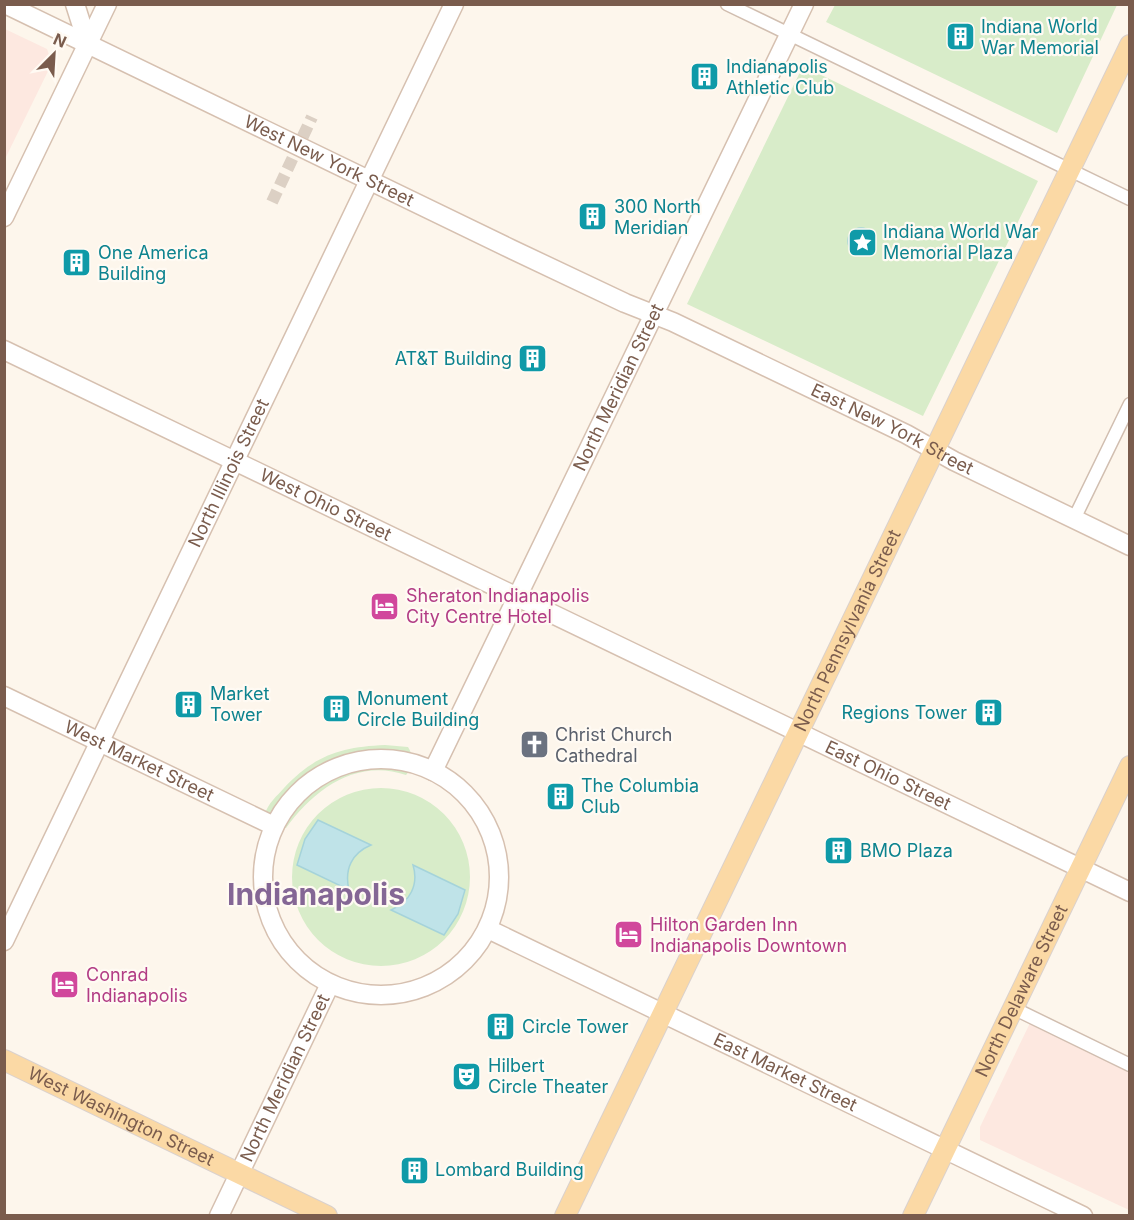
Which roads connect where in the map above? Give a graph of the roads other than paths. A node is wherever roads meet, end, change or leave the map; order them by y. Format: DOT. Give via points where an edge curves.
graph roads {
  1 [pos="5,4"];
  2 [pos="75,4"];
  3 [pos="107,4"];
  4 [pos="454,4"];
  5 [pos="727,4"];
  6 [pos="804,4"];
  7 [pos="789,35"];
  8 [pos="88,45"];
  9 [pos="1130,45"];
  10 [pos="1069,170"];
  11 [pos="371,180"];
  12 [pos="1130,199"];
  13 [pos="4,217"];
  14 [pos="653,314"];
  15 [pos="4,350"];
  16 [pos="1130,404"];
  17 [pos="935,448"];
  18 [pos="235,461"];
  19 [pos="1074,519"];
  20 [pos="1130,546"];
  21 [pos="516,596"];
  22 [pos="4,696"];
  23 [pos="798,733"];
  24 [pos="101,742"];
  25 [pos="1130,766"];
  26 [pos="433,771"];
  27 [pos="274,826"];
  28 [pos="1080,868"];
  29 [pos="1130,892"];
  30 [pos="488,929"];
  31 [pos="4,941"];
  32 [pos="330,984"];
  33 [pos="1013,1008"];
  34 [pos="663,1014"];
  35 [pos="4,1060"];
  36 [pos="1130,1065"];
  37 [pos="945,1149"];
  38 [pos="239,1173"];
  39 [pos="219,1215"];
  40 [pos="327,1215"];
  41 [pos="565,1215"];
  42 [pos="913,1215"];
  43 [pos="1083,1215"];
  1 -- 8 [label="main road, West New York Street"];
  2 -- 8 [label="main road"];
  3 -- 8 [label="main road"];
  4 -- 11 [label="main road, North Illinois Street"];
  5 -- 7 [label="street"];
  6 -- 7 [label="main road, North Meridian Street"];
  7 -- 10 [label="street"];
  7 -- 14 [label="main road, North Meridian Street"];
  8 -- 11 [label="main road, West New York Street"];
  8 -- 13 [label="main road"];
  9 -- 10 [label="main road, North Pennsylvania Street"];
  10 -- 12 [label="street"];
  10 -- 17 [label="main road, North Pennsylvania Street"];
  11 -- 14 [label="main road, West New York Street"];
  11 -- 18 [label="main road, North Illinois Street"];
  14 -- 17 [label="main road, East New York Street"];
  14 -- 21 [label="main road, North Meridian Street"];
  15 -- 18 [label="main road, West Ohio Street"];
  16 -- 19 [label="street"];
  17 -- 19 [label="main road, East New York Street"];
  17 -- 23 [label="main road, North Pennsylvania Street"];
  18 -- 21 [label="main road, West Ohio Street"];
  18 -- 24 [label="main road, North Illinois Street"];
  19 -- 20 [label="main road, East New York Street"];
  21 -- 23 [label="main road, East Ohio Street"];
  21 -- 26 [label="main road, North Meridian Street"];
  22 -- 24 [label="main road, West Market Street"];
  23 -- 28 [label="main road, East Ohio Street"];
  23 -- 34 [label="main road, North Pennsylvania Street"];
  24 -- 27 [label="main road, West Market Street"];
  24 -- 31 [label="main road, North Illinois Street"];
  25 -- 28 [label="main road, North Delaware Street"];
  26 -- 27 [label="main road" via="393,760 372,759 342,766 300,791"];
  26 -- 30 [label="main road" via="470,799 493,840 499,885"];
  27 -- 32 [label="main road" via="262,871 269,915 293,956"];
  28 -- 29 [label="main road, East Ohio Street"];
  28 -- 33 [label="main road, North Delaware Street"];
  30 -- 32 [label="main road" via="460,966 419,989 372,995"];
  30 -- 34 [label="main road, East Market Street"];
  32 -- 38 [label="main road, North Meridian Street"];
  33 -- 36 [label="street"];
  33 -- 37 [label="main road, North Delaware Street"];
  34 -- 37 [label="main road, East Market Street"];
  34 -- 41 [label="main road, North Pennsylvania Street"];
  35 -- 38 [label="main road, West Washington Street"];
  37 -- 42 [label="main road, North Delaware Street"];
  37 -- 43 [label="main road, East Market Street"];
  38 -- 39 [label="main road, North Meridian Street"];
  38 -- 40 [label="main road, West Washington Street"];
}
